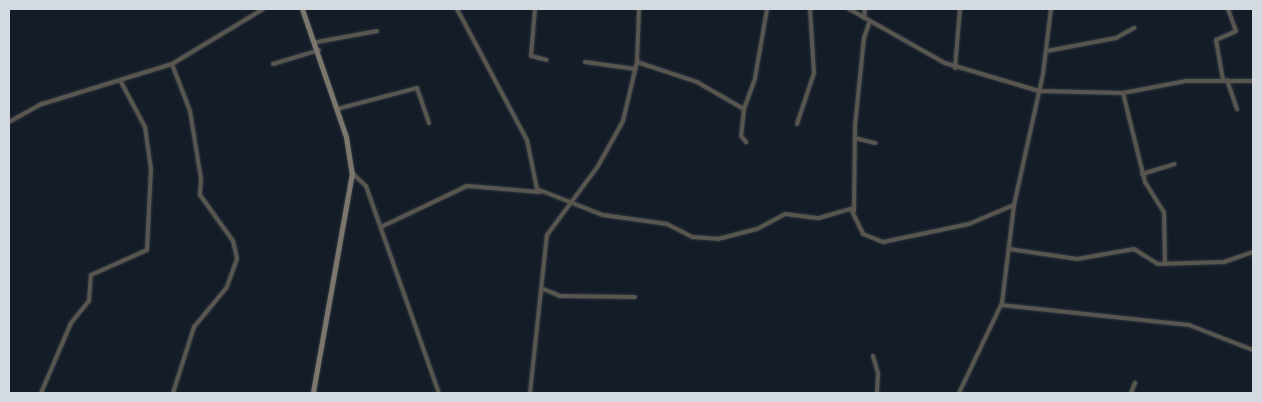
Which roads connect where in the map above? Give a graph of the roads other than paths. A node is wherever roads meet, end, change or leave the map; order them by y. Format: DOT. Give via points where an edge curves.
graph roads {
  1 [pos="263,9"];
  2 [pos="302,9"];
  3 [pos="457,9"];
  4 [pos="535,9"];
  5 [pos="639,9"];
  6 [pos="767,9"];
  7 [pos="810,9"];
  8 [pos="849,9"];
  9 [pos="865,9"];
  10 [pos="960,9"];
  11 [pos="1051,9"];
  12 [pos="1228,9"];
  13 [pos="864,18"];
  14 [pos="870,21"];
  15 [pos="1134,28"];
  16 [pos="377,32"];
  17 [pos="317,42"];
  18 [pos="320,50"];
  19 [pos="1047,51"];
  20 [pos="548,60"];
  21 [pos="585,62"];
  22 [pos="637,62"];
  23 [pos="172,64"];
  24 [pos="273,64"];
  25 [pos="955,68"];
  26 [pos="636,69"];
  27 [pos="120,80"];
  28 [pos="1225,80"];
  29 [pos="1253,81"];
  30 [pos="1039,92"];
  31 [pos="1123,93"];
  32 [pos="337,109"];
  33 [pos="744,109"];
  34 [pos="1236,109"];
  35 [pos="9,122"];
  36 [pos="429,123"];
  37 [pos="798,124"];
  38 [pos="855,138"];
  39 [pos="746,142"];
  40 [pos="875,143"];
  41 [pos="1175,164"];
  42 [pos="352,173"];
  43 [pos="1142,174"];
  44 [pos="540,192"];
  45 [pos="569,201"];
  46 [pos="1014,206"];
  47 [pos="854,210"];
  48 [pos="381,227"];
  49 [pos="1009,249"];
  50 [pos="1253,252"];
  51 [pos="1165,264"];
  52 [pos="541,288"];
  53 [pos="635,297"];
  54 [pos="1001,306"];
  55 [pos="1253,350"];
  56 [pos="873,356"];
  57 [pos="1135,384"];
  58 [pos="41,393"];
  59 [pos="173,393"];
  60 [pos="313,393"];
  61 [pos="439,393"];
  62 [pos="530,393"];
  63 [pos="876,393"];
  64 [pos="960,393"];
  65 [pos="1131,393"];
  1 -- 23 [label="street"];
  2 -- 17 [label="main road"];
  3 -- 44 [label="street" via="527,140"];
  4 -- 20 [label="street" via="531,56"];
  5 -- 22 [label="street"];
  6 -- 33 [label="street" via="755,78"];
  7 -- 37 [label="street" via="814,74"];
  8 -- 13 [label="street"];
  9 -- 13 [label="street"];
  10 -- 25 [label="street"];
  11 -- 19 [label="street"];
  12 -- 28 [label="street" via="1236,31 1216,40"];
  13 -- 14 [label="street"];
  14 -- 25 [label="street"];
  14 -- 38 [label="street" via="864,38"];
  15 -- 19 [label="street" via="1106,40 1080,41"];
  16 -- 17 [label="street"];
  17 -- 18 [label="main road"];
  18 -- 24 [label="street"];
  18 -- 32 [label="main road"];
  19 -- 30 [label="street"];
  21 -- 26 [label="street"];
  22 -- 26 [label="street"];
  22 -- 33 [label="street" via="697,82"];
  23 -- 27 [label="street"];
  23 -- 59 [label="street" via="190,111 200,195 233,241 237,259 227,287 194,327"];
  25 -- 30 [label="street"];
  26 -- 45 [label="street" via="616,136"];
  27 -- 35 [label="street" via="36,106"];
  27 -- 58 [label="street" via="145,127 151,169 147,250 91,275 89,301 71,323"];
  28 -- 29 [label="street"];
  28 -- 31 [label="street" via="1186,81"];
  28 -- 34 [label="street"];
  30 -- 31 [label="street"];
  30 -- 46 [label="street"];
  31 -- 43 [label="street"];
  32 -- 36 [label="street" via="417,88"];
  32 -- 42 [label="main road" via="351,154"];
  33 -- 39 [label="street" via="742,136"];
  38 -- 40 [label="street"];
  38 -- 47 [label="street"];
  41 -- 43 [label="street"];
  42 -- 48 [label="street" via="366,186"];
  42 -- 60 [label="main road"];
  43 -- 51 [label="street" via="1164,212"];
  44 -- 45 [label="street"];
  44 -- 48 [label="street" via="467,186"];
  45 -- 47 [label="street" via="612,218 666,224 692,237 718,239 756,229 785,214 819,218"];
  45 -- 52 [label="street" via="546,235"];
  46 -- 47 [label="street" via="969,224 883,242 863,234"];
  46 -- 49 [label="street"];
  48 -- 61 [label="street"];
  49 -- 51 [label="street" via="1077,259 1134,249 1148,260"];
  49 -- 54 [label="street"];
  50 -- 51 [label="street" via="1230,261"];
  52 -- 53 [label="street" via="567,296"];
  52 -- 62 [label="street"];
  54 -- 55 [label="street" via="1190,325"];
  54 -- 64 [label="street"];
  56 -- 63 [label="street" via="878,374"];
  57 -- 65 [label="street"];
}
